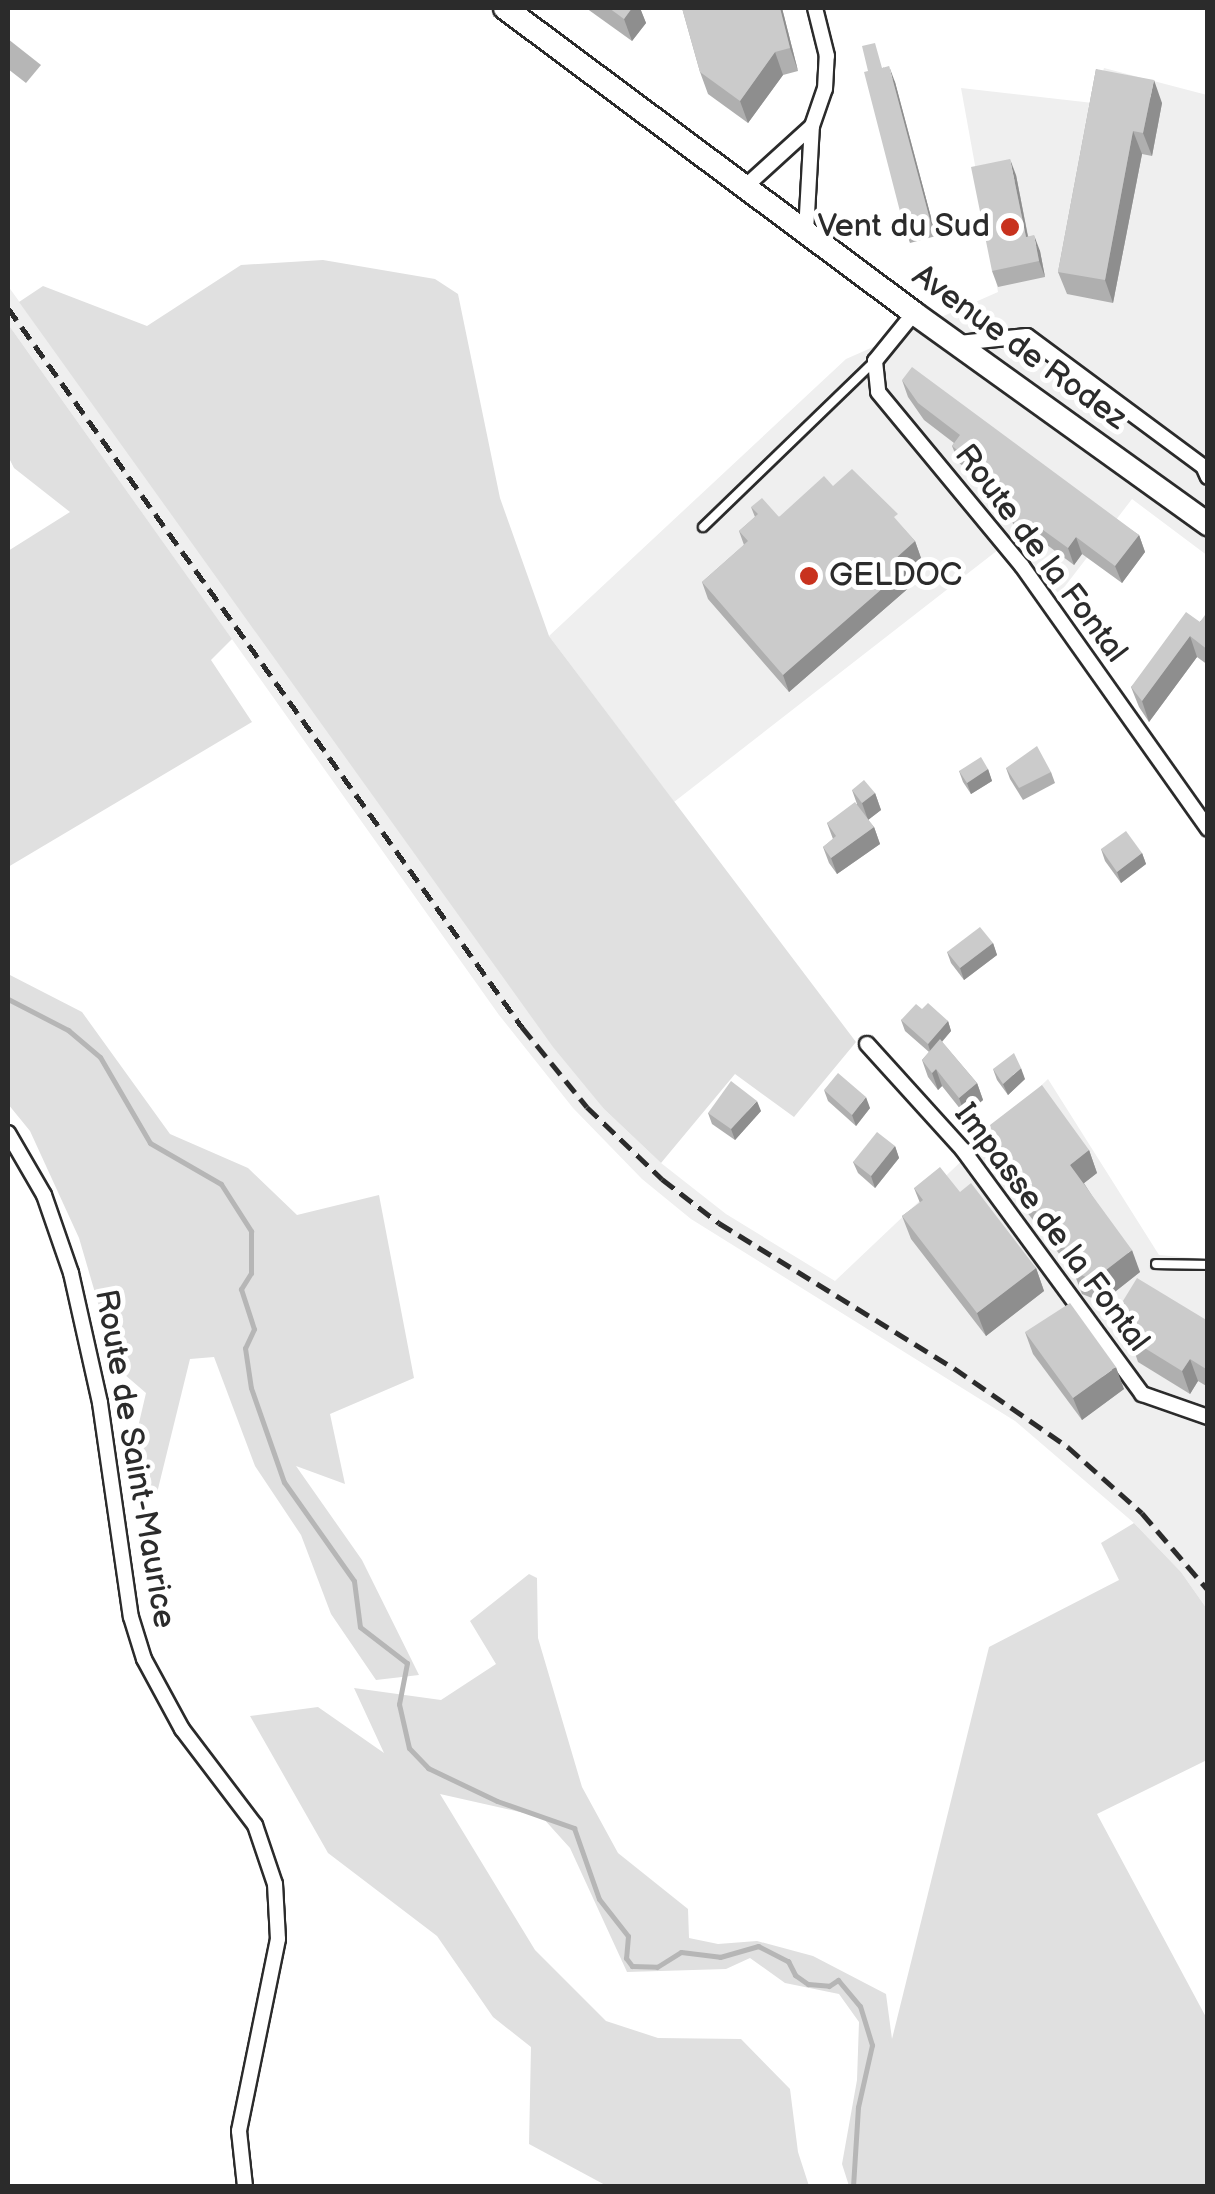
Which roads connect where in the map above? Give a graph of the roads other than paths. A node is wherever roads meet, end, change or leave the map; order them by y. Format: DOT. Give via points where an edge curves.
graph roads {
  1 [pos="506,8"];
  2 [pos="815,8"];
  3 [pos="812,126"];
  4 [pos="746,186"];
  5 [pos="806,232"];
  6 [pos="914,314"];
  7 [pos="956,344"];
  8 [pos="874,361"];
  9 [pos="1208,478"];
  10 [pos="1208,524"];
  11 [pos="703,526"];
  12 [pos="1208,829"];
  13 [pos="868,1044"];
  14 [pos="8,1133"];
  15 [pos="1156,1264"];
  16 [pos="1208,1266"];
  17 [pos="1208,1417"];
  18 [pos="245,2186"];
  1 -- 4 [label="main road, Avenue de Rodez"];
  2 -- 3 [label="street" via="827,56"];
  3 -- 4 [label="street"];
  3 -- 5 [label="street"];
  4 -- 5 [label="main road, Avenue de Rodez"];
  5 -- 6 [label="main road, Avenue de Rodez"];
  6 -- 7 [label="main road, Avenue de Rodez"];
  6 -- 8 [label="street"];
  7 -- 9 [label="street" via="1027,336 1203,466"];
  7 -- 10 [label="main road, Avenue de Rodez"];
  8 -- 11 [label="lane"];
  8 -- 12 [label="street, Route de la Fontal" via="878,392 1022,566"];
  13 -- 17 [label="street, Impasse de la Fontal" via="962,1150 1142,1394"];
  14 -- 18 [label="street, Route de Saint-Maurice" via="44,1195 76,1290 131,1617 144,1659 182,1729 255,1826 272,1868 278,1939 239,2131"];
  15 -- 16 [label="lane"];
}
